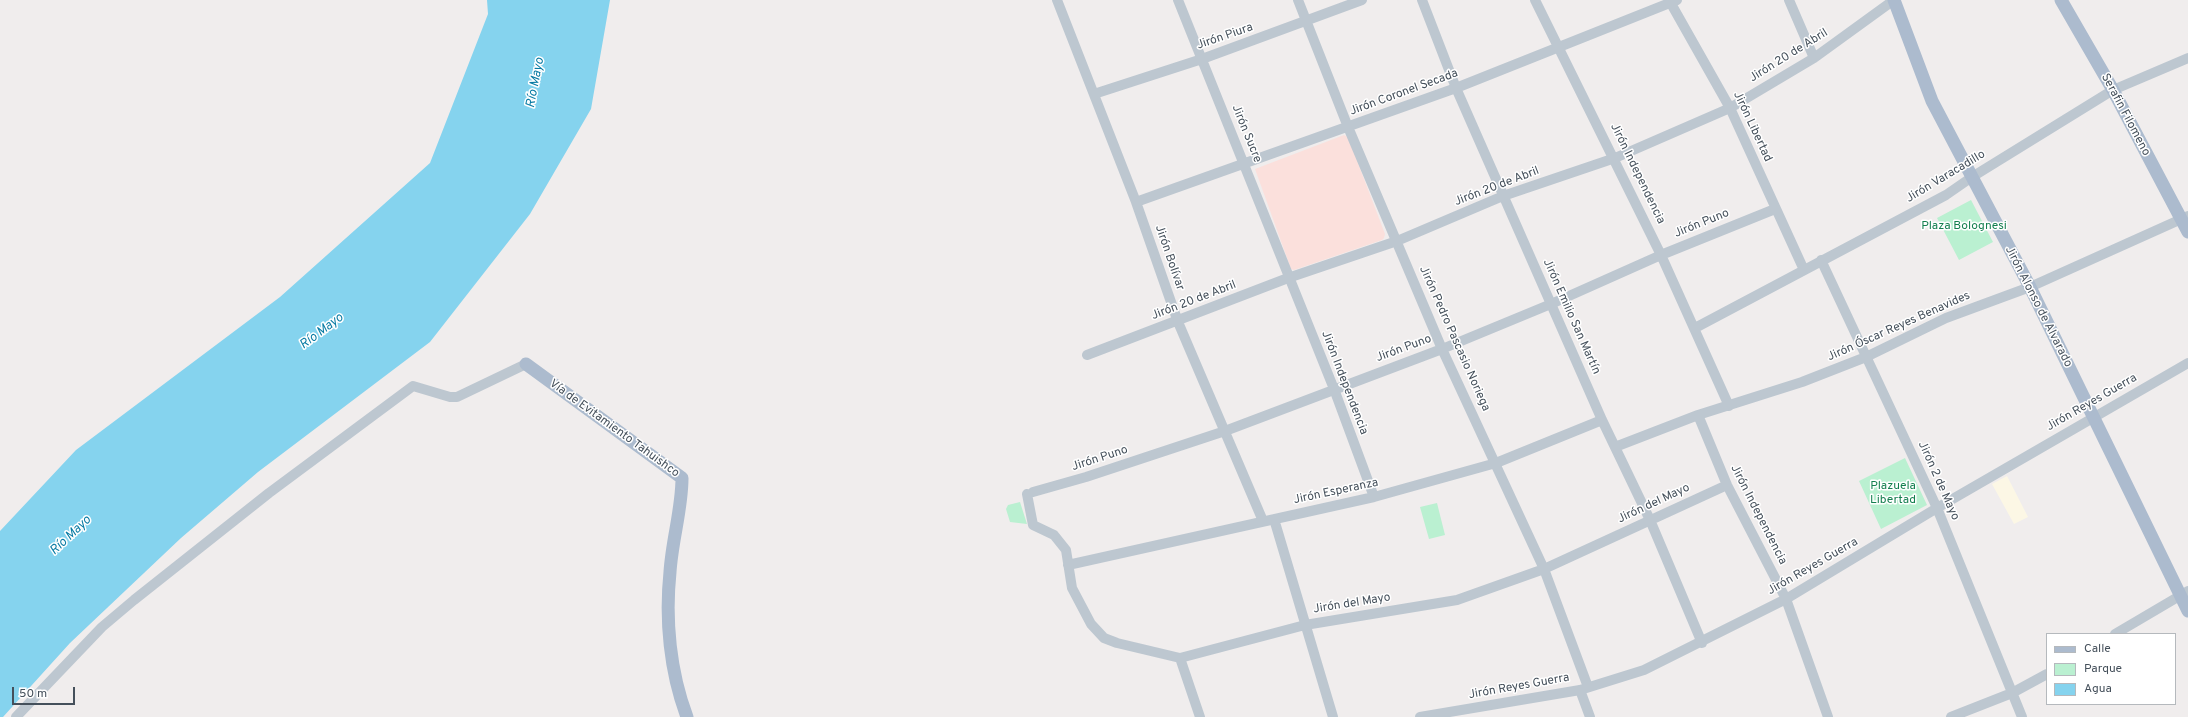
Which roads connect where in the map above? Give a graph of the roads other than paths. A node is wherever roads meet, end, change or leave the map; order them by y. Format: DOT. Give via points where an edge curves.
graph roads {
  1 [pos="1057,0"];
  2 [pos="1178,0"];
  3 [pos="1298,0"];
  4 [pos="1362,0"];
  5 [pos="1422,0"];
  6 [pos="1535,0"];
  7 [pos="1789,0"];
  8 [pos="1894,0"];
  9 [pos="2061,0"];
  10 [pos="1672,1"];
  11 [pos="1307,22"];
  12 [pos="1559,46"];
  13 [pos="1814,58"];
  14 [pos="2188,58"];
  15 [pos="1202,59"];
  16 [pos="1456,88"];
  17 [pos="2113,90"];
  18 [pos="1094,94"];
  19 [pos="1730,108"];
  20 [pos="1348,127"];
  21 [pos="1615,158"];
  22 [pos="1244,163"];
  23 [pos="1972,177"];
  24 [pos="1503,196"];
  25 [pos="1136,202"];
  26 [pos="1775,209"];
  27 [pos="2185,218"];
  28 [pos="2188,232"];
  29 [pos="1397,241"];
  30 [pos="1661,255"];
  31 [pos="1821,260"];
  32 [pos="1804,270"];
  33 [pos="1288,278"];
  34 [pos="2030,287"];
  35 [pos="1551,304"];
  36 [pos="1178,322"];
  37 [pos="1695,328"];
  38 [pos="1442,349"];
  39 [pos="1087,355"];
  40 [pos="1866,357"];
  41 [pos="2188,363"];
  42 [pos="526,364"];
  43 [pos="1334,389"];
  44 [pos="1729,406"];
  45 [pos="1698,415"];
  46 [pos="2093,418"];
  47 [pos="1602,420"];
  48 [pos="1225,431"];
  49 [pos="1615,447"];
  50 [pos="1496,463"];
  51 [pos="1727,485"];
  52 [pos="1712,492"];
  53 [pos="1374,497"];
  54 [pos="1733,497"];
  55 [pos="1937,508"];
  56 [pos="1274,519"];
  57 [pos="1650,520"];
  58 [pos="1263,521"];
  59 [pos="1033,525"];
  60 [pos="1068,566"];
  61 [pos="1544,569"];
  62 [pos="2184,593"];
  63 [pos="1786,599"];
  64 [pos="2188,611"];
  65 [pos="1305,625"];
  66 [pos="2117,633"];
  67 [pos="1702,643"];
  68 [pos="1180,658"];
  69 [pos="2046,675"];
  70 [pos="1584,688"];
  71 [pos="2012,693"];
  72 [pos="16,717"];
  73 [pos="687,717"];
  74 [pos="1200,717"];
  75 [pos="1333,717"];
  76 [pos="1420,717"];
  77 [pos="1590,717"];
  78 [pos="1828,717"];
  79 [pos="1951,717"];
  80 [pos="2022,717"];
  1 -- 18 [label="street, Jirón Bolívar"];
  2 -- 15 [label="street, Jirón Sucre"];
  3 -- 11 [label="street, Jirón Pedro Pascasio Noriega"];
  4 -- 11 [label="street, Jirón Piura"];
  5 -- 16 [label="street, Jirón Emilio San Martín"];
  6 -- 12 [label="street, Jirón Independencia"];
  7 -- 13 [label="street"];
  8 -- 13 [label="street, Jirón 20 de Abril"];
  8 -- 23 [label="main road, Jirón Alonso de Alvarado" via="1932,101"];
  9 -- 17 [label="main road, Serafin Filomeno"];
  10 -- 12 [label="street, Jirón Coronel Secada"];
  10 -- 19 [label="street, Jirón Libertad"];
  11 -- 15 [label="street, Jirón Piura"];
  11 -- 20 [label="street, Jirón Pedro Pascasio Noriega"];
  12 -- 16 [label="street, Jirón Coronel Secada"];
  12 -- 21 [label="street, Jirón Independencia"];
  13 -- 19 [label="street, Jirón 20 de Abril"];
  14 -- 17 [label="street, Jirón Varacadillo"];
  15 -- 18 [label="street, Jirón Piura"];
  15 -- 22 [label="street, Jirón Sucre"];
  16 -- 20 [label="street, Jirón Coronel Secada"];
  16 -- 24 [label="street, Jirón Emilio San Martín"];
  17 -- 23 [label="street, Jirón Varacadillo"];
  17 -- 27 [label="main road, Serafin Filomeno"];
  18 -- 25 [label="street, Jirón Bolívar"];
  19 -- 21 [label="street, Jirón 20 de Abril"];
  19 -- 26 [label="street, Jirón Libertad"];
  20 -- 22 [label="street, Jirón Coronel Secada"];
  20 -- 29 [label="street, Jirón Pedro Pascasio Noriega"];
  21 -- 24 [label="street, Jirón 20 de Abril"];
  21 -- 30 [label="street, Jirón Independencia"];
  22 -- 25 [label="street, Jirón Coronel Secada"];
  22 -- 33 [label="street, Jirón Sucre"];
  23 -- 31 [label="street, Jirón Varacadillo" via="1925,207"];
  23 -- 34 [label="main road, Jirón Alonso de Alvarado"];
  24 -- 29 [label="street, Jirón 20 de Abril"];
  24 -- 35 [label="street, Jirón Emilio San Martín"];
  25 -- 36 [label="street, Jirón Bolívar"];
  26 -- 30 [label="street, Jirón Puno"];
  26 -- 32 [label="street, Jirón Libertad"];
  27 -- 28 [label="main road, Serafin Filomeno"];
  27 -- 34 [label="street, Jirón Óscar Reyes Benavides"];
  29 -- 33 [label="street, Jirón 20 de Abril"];
  29 -- 38 [label="street, Jirón Pedro Pascasio Noriega"];
  30 -- 35 [label="street, Jirón Puno"];
  30 -- 37 [label="street, Jirón Independencia"];
  31 -- 32 [label="street, Jirón Varacadillo"];
  31 -- 40 [label="street, Jirón 2 de Mayo"];
  32 -- 37 [label="street, Jirón Varacadillo"];
  33 -- 36 [label="street, Jirón 20 de Abril"];
  33 -- 43 [label="street, Jirón Independencia"];
  34 -- 40 [label="street, Jirón Óscar Reyes Benavides" via="1946,318"];
  34 -- 46 [label="main road, Jirón Alonso de Alvarado"];
  35 -- 38 [label="street, Jirón Puno"];
  35 -- 47 [label="street, Jirón Emilio San Martín"];
  36 -- 39 [label="street, Jirón 20 de Abril"];
  36 -- 48 [label="street, Jirón Bolívar"];
  37 -- 44 [label="street, Jirón Independencia"];
  38 -- 43 [label="street, Jirón Puno"];
  38 -- 50 [label="street, Jirón Pedro Pascasio Noriega"];
  40 -- 44 [label="street, Jirón Óscar Reyes Benavides"];
  40 -- 55 [label="street, Jirón 2 de Mayo"];
  41 -- 46 [label="street, Jirón Reyes Guerra"];
  42 -- 72 [label="street" via="457,397 413,386 269,492 123,609 102,627"];
  42 -- 73 [label="main road, Vía de Evitamiento Tahuishco" via="682,478 670,572 670,633 677,691"];
  43 -- 48 [label="street, Jirón Puno"];
  43 -- 53 [label="street, Jirón Independencia"];
  44 -- 45 [label="street, Jirón Óscar Reyes Benavides"];
  45 -- 49 [label="street, Jirón Óscar Reyes Benavides"];
  45 -- 51 [label="street, Jirón Independencia"];
  46 -- 55 [label="street, Jirón Reyes Guerra"];
  46 -- 62 [label="main road, Jirón Alonso de Alvarado"];
  47 -- 49 [label="street, Jirón Emilio San Martín"];
  47 -- 50 [label="street, Jirón Esperanza"];
  48 -- 58 [label="street, Jirón Bolívar"];
  48 -- 59 [label="street, Jirón Puno" via="1030,493"];
  49 -- 57 [label="street, Jirón Emilio San Martín"];
  50 -- 53 [label="street, Jirón Esperanza"];
  50 -- 61 [label="street, Jirón Pedro Pascasio Noriega"];
  51 -- 52 [label="street, Jirón del Mayo"];
  51 -- 54 [label="street, Jirón Independencia"];
  52 -- 54 [label="street"];
  52 -- 57 [label="street, Jirón del Mayo"];
  53 -- 56 [label="street, Jirón Esperanza"];
  54 -- 63 [label="street, Jirón Independencia"];
  55 -- 63 [label="street, Jirón Reyes Guerra"];
  55 -- 71 [label="street, Jirón 2 de Mayo"];
  56 -- 58 [label="street, Jirón Esperanza"];
  56 -- 65 [label="street"];
  57 -- 61 [label="street, Jirón del Mayo"];
  57 -- 67 [label="street, Jirón Emilio San Martín"];
  58 -- 60 [label="street, Jirón Esperanza"];
  59 -- 60 [label="street, Jirón del Mayo" via="1054,535 1066,550"];
  60 -- 68 [label="street, Jirón del Mayo" via="1072,588 1091,624 1104,638"];
  61 -- 65 [label="street, Jirón del Mayo" via="1457,600"];
  61 -- 70 [label="street, Jirón Pedro Pascasio Noriega"];
  62 -- 64 [label="main road, Jirón Alonso de Alvarado"];
  62 -- 66 [label="street"];
  63 -- 67 [label="street, Jirón Reyes Guerra"];
  63 -- 78 [label="street, Jirón Independencia"];
  65 -- 68 [label="street, Jirón del Mayo"];
  65 -- 75 [label="street"];
  67 -- 70 [label="street, Jirón Reyes Guerra" via="1644,670"];
  68 -- 74 [label="street"];
  69 -- 71 [label="street"];
  70 -- 76 [label="street, Jirón Reyes Guerra"];
  70 -- 77 [label="street, Jirón Pedro Pascasio Noriega"];
  71 -- 79 [label="street"];
  71 -- 80 [label="street, Jirón 2 de Mayo"];
}
